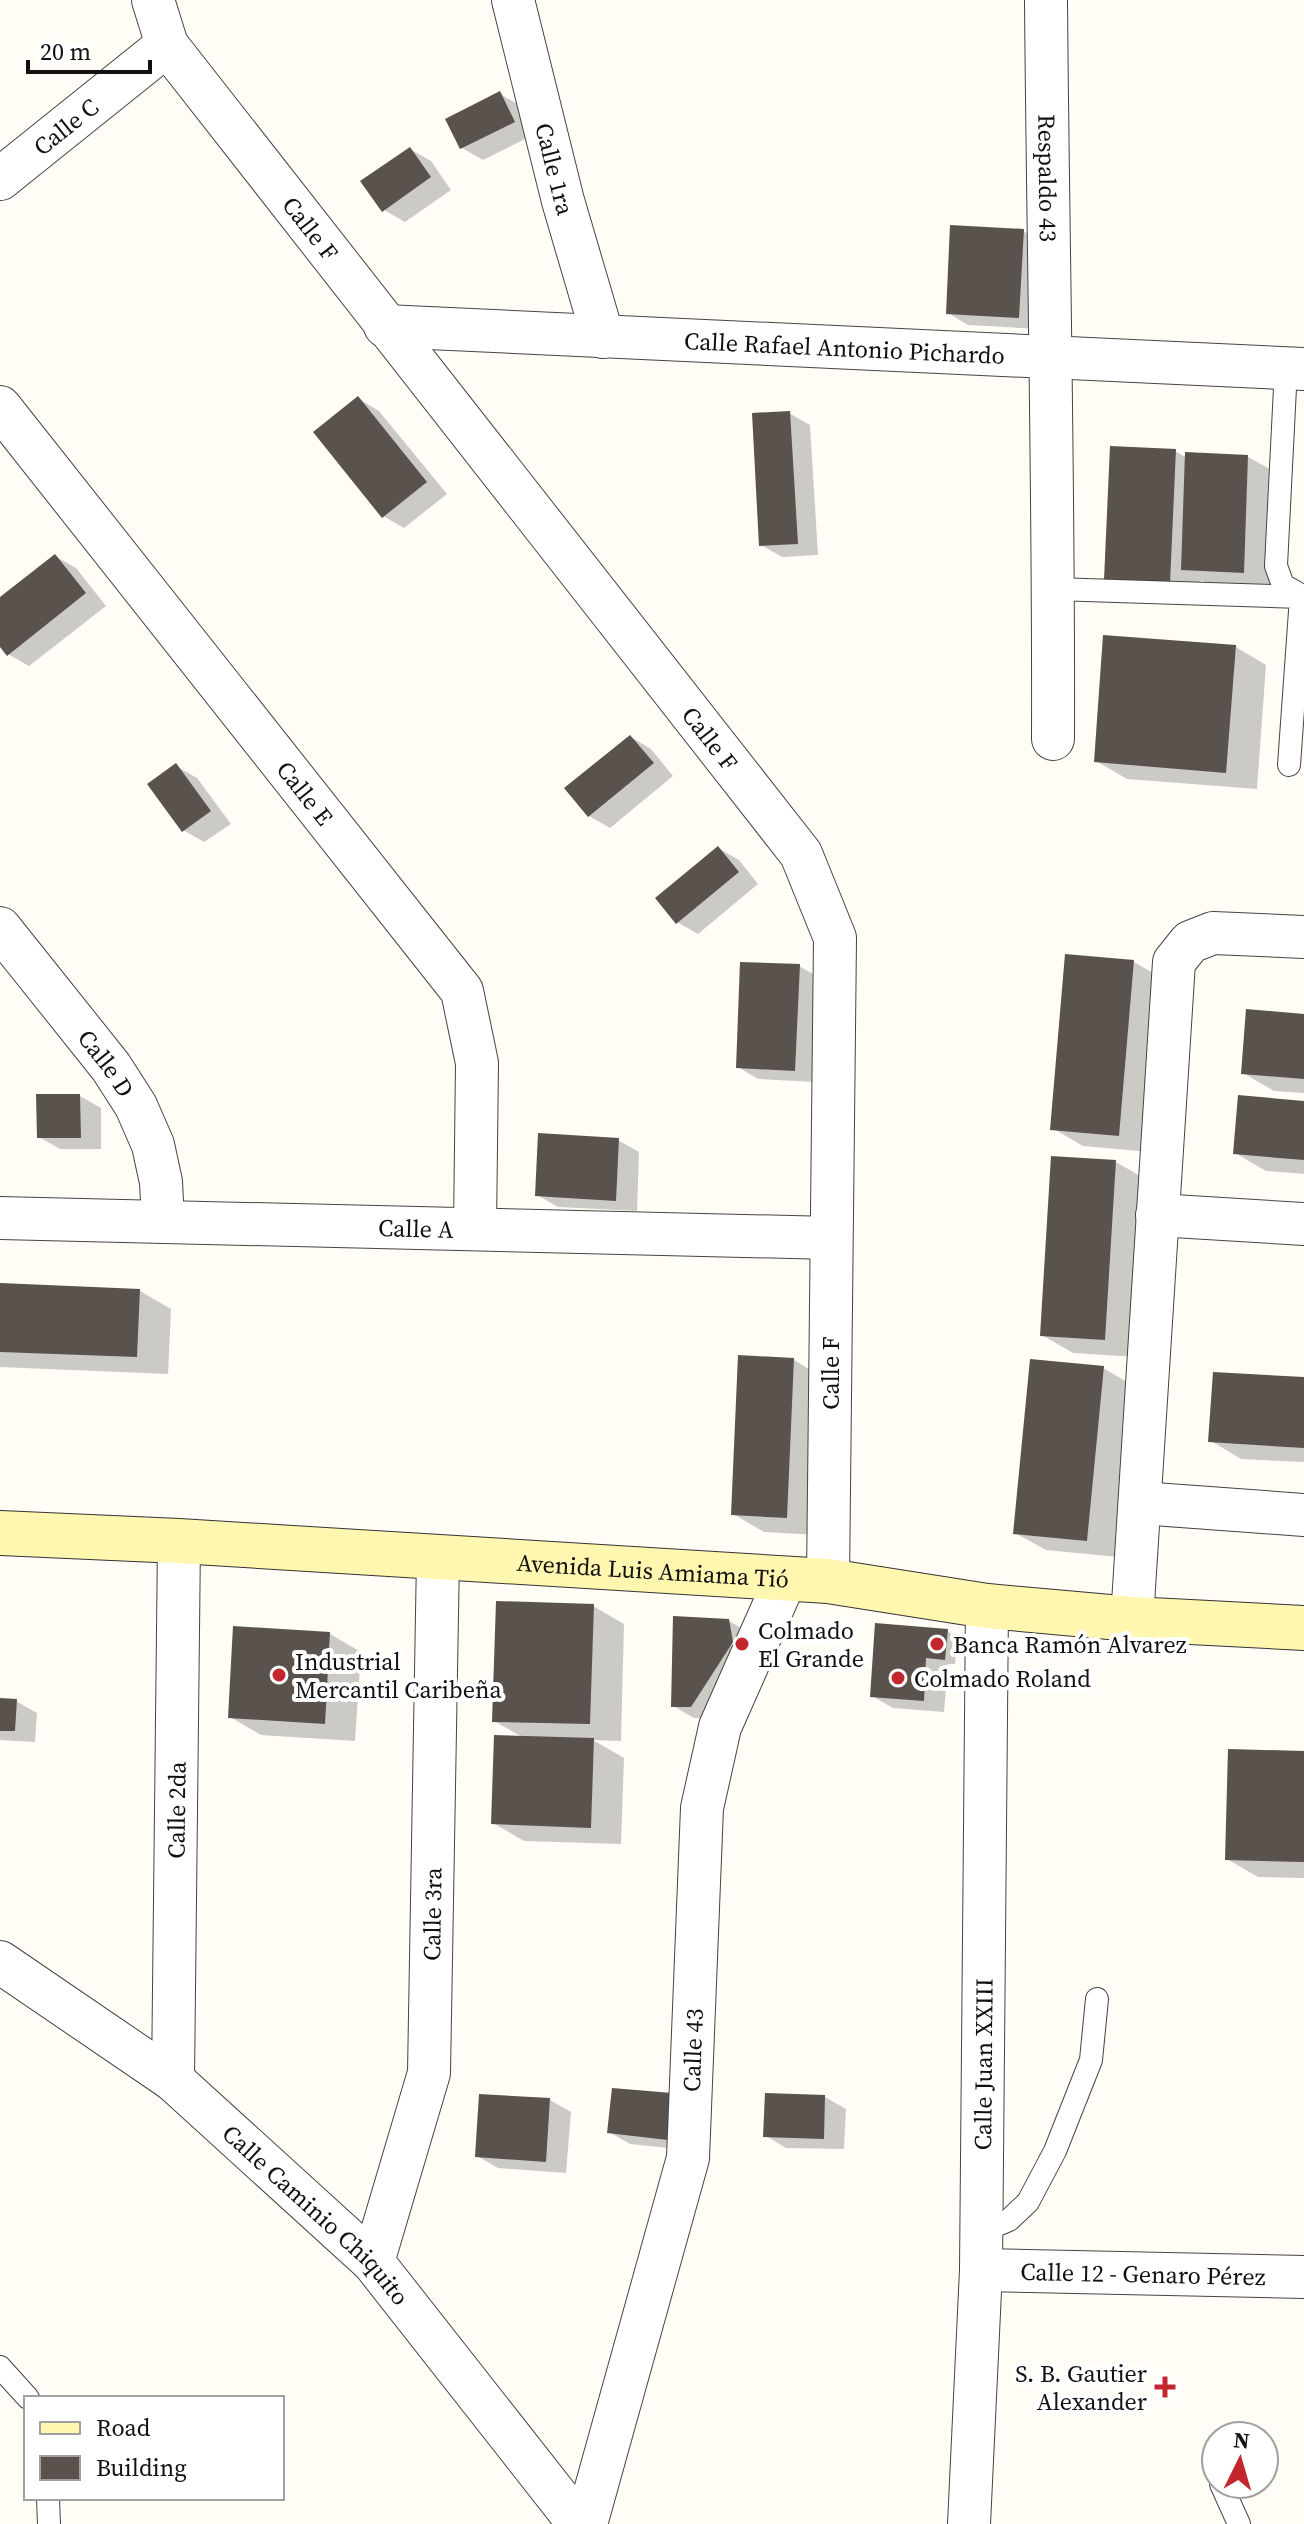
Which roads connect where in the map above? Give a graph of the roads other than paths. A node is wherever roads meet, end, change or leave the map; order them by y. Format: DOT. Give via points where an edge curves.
graph roads {
  1 [pos="153,0"];
  2 [pos="513,0"];
  3 [pos="1046,0"];
  4 [pos="167,45"];
  5 [pos="0,179"];
  6 [pos="385,326"];
  7 [pos="603,337"];
  8 [pos="1049,358"];
  9 [pos="1295,369"];
  10 [pos="0,407"];
  11 [pos="1054,589"];
  12 [pos="1303,597"];
  13 [pos="1053,739"];
  14 [pos="1289,765"];
  15 [pos="0,928"];
  16 [pos="1304,937"];
  17 [pos="1157,1215"];
  18 [pos="0,1218"];
  19 [pos="163,1221"];
  20 [pos="1304,1224"];
  21 [pos="475,1229"];
  22 [pos="831,1238"];
  23 [pos="1140,1503"];
  24 [pos="1304,1515"];
  25 [pos="0,1533"];
  26 [pos="179,1541"];
  27 [pos="438,1557"];
  28 [pos="807,1580"];
  29 [pos="987,1606"];
  30 [pos="1132,1619"];
  31 [pos="1304,1628"];
  32 [pos="0,1962"];
  33 [pos="1097,1999"];
  34 [pos="173,2080"];
  35 [pos="981,2251"];
  36 [pos="373,2262"];
  37 [pos="1304,2277"];
  38 [pos="0,2367"];
  39 [pos="26,2396"];
  40 [pos="48,2500"];
  41 [pos="1228,2500"];
  42 [pos="49,2524"];
  43 [pos="579,2524"];
  44 [pos="586,2524"];
  45 [pos="969,2524"];
  46 [pos="1239,2524"];
  1 -- 4 [label="street"];
  2 -- 7 [label="street, Calle 1ra"];
  3 -- 8 [label="street, Respaldo 43"];
  4 -- 5 [label="street, Calle C"];
  4 -- 6 [label="street, Calle F"];
  6 -- 7 [label="street, Calle Rafael Antonio Pichardo"];
  6 -- 22 [label="street, Calle F" via="801,854 835,938"];
  7 -- 8 [label="street, Calle Rafael Antonio Pichardo"];
  8 -- 9 [label="street, Calle Rafael Antonio Pichardo"];
  8 -- 11 [label="street, Respaldo 43"];
  9 -- 12 [label="lane" via="1276,566 1283,585"];
  10 -- 21 [label="street, Calle E" via="462,991 477,1063"];
  11 -- 12 [label="lane"];
  11 -- 13 [label="street, Respaldo 43"];
  12 -- 14 [label="lane"];
  15 -- 19 [label="street, Calle D" via="136,1106 153,1145"];
  16 -- 17 [label="street" via="1213,933 1190,942 1174,962"];
  17 -- 20 [label="street"];
  17 -- 23 [label="street"];
  18 -- 19 [label="street, Calle A"];
  19 -- 21 [label="street, Calle A"];
  21 -- 22 [label="street, Calle A"];
  22 -- 28 [label="street, Calle F"];
  23 -- 24 [label="street"];
  23 -- 30 [label="street"];
  25 -- 26 [label="main road, Avenida Luis Amiama Tió"];
  26 -- 27 [label="main road, Avenida Luis Amiama Tió"];
  26 -- 34 [label="street, Calle 2da"];
  27 -- 28 [label="main road, Avenida Luis Amiama Tió"];
  27 -- 36 [label="street, Calle 3ra" via="429,2073"];
  28 -- 29 [label="main road, Avenida Luis Amiama Tió"];
  28 -- 44 [label="street, Calle 43" via="720,1727 702,1808 688,2158"];
  29 -- 30 [label="main road, Avenida Luis Amiama Tió"];
  29 -- 35 [label="street, Calle Juan XXIII"];
  30 -- 31 [label="main road, Avenida Luis Amiama Tió"];
  32 -- 34 [label="street, Calle Caminio Chiquito"];
  33 -- 35 [label="lane" via="1091,2060 1055,2151 1028,2202"];
  34 -- 36 [label="street, Calle Caminio Chiquito"];
  35 -- 37 [label="street, Calle 12 - Genaro Pérez"];
  35 -- 45 [label="street, Calle Juan XXIII"];
  36 -- 43 [label="street, Calle Caminio Chiquito"];
  38 -- 39 [label="lane"];
  40 -- 42 [label="lane"];
  41 -- 46 [label="lane"];
}
